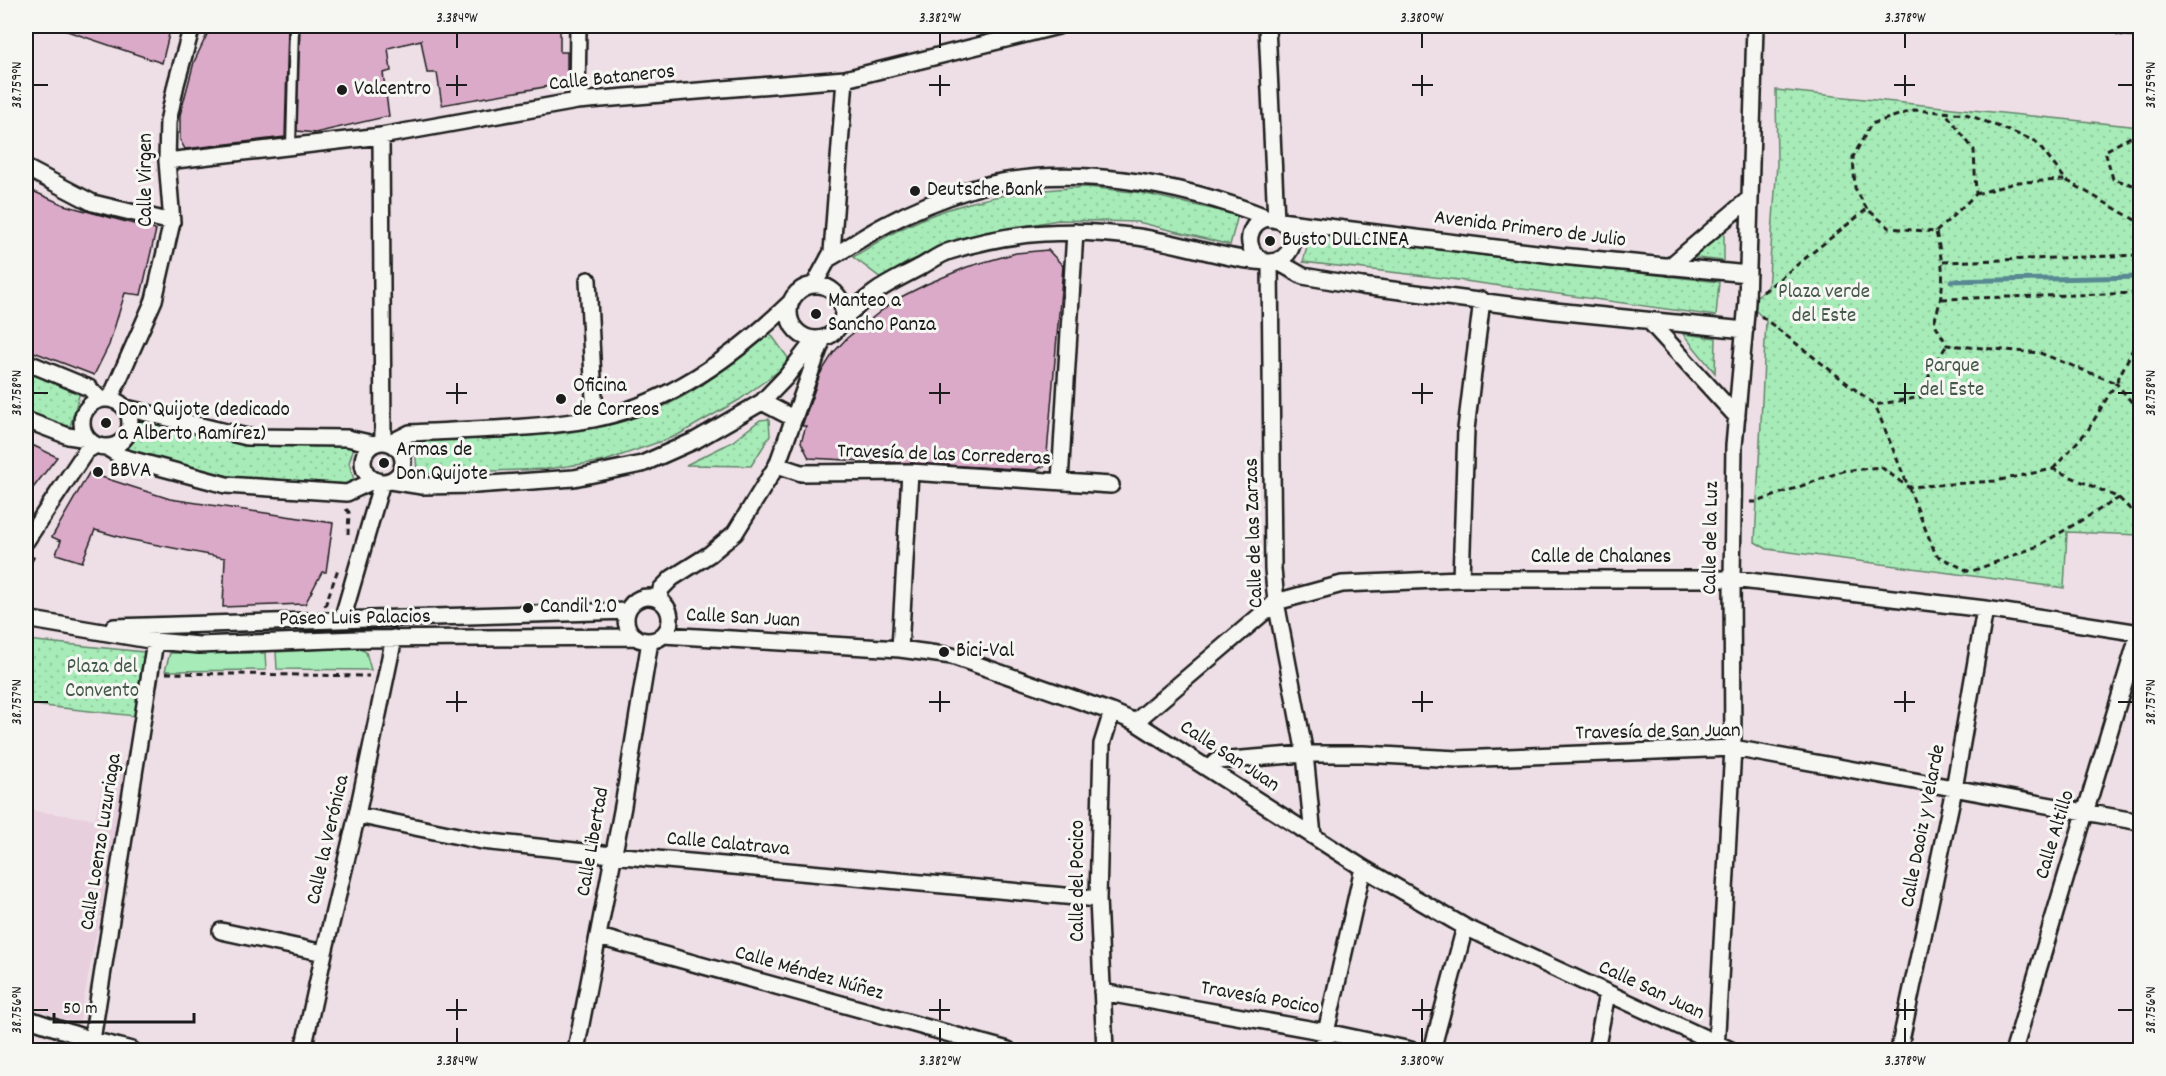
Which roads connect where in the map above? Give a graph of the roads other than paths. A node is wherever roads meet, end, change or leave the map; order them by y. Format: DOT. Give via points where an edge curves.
graph roads {
  1 [pos="192,26"];
  2 [pos="294,26"];
  3 [pos="578,26"];
  4 [pos="1058,26"];
  5 [pos="1268,26"];
  6 [pos="1755,26"];
  7 [pos="2121,26"];
  8 [pos="2140,28"];
  9 [pos="845,79"];
  10 [pos="577,101"];
  11 [pos="381,136"];
  12 [pos="291,147"];
  13 [pos="167,161"];
  14 [pos="26,168"];
  15 [pos="1750,198"];
  16 [pos="1276,220"];
  17 [pos="172,222"];
  18 [pos="1075,232"];
  19 [pos="828,259"];
  20 [pos="1271,262"];
  21 [pos="1669,267"];
  22 [pos="1748,274"];
  23 [pos="588,280"];
  24 [pos="814,285"];
  25 [pos="1482,300"];
  26 [pos="791,302"];
  27 [pos="843,318"];
  28 [pos="1650,322"];
  29 [pos="1745,330"];
  30 [pos="819,339"];
  31 [pos="26,362"];
  32 [pos="105,399"];
  33 [pos="762,402"];
  34 [pos="126,408"];
  35 [pos="1737,417"];
  36 [pos="595,418"];
  37 [pos="793,418"];
  38 [pos="26,420"];
  39 [pos="96,443"];
  40 [pos="383,443"];
  41 [pos="777,465"];
  42 [pos="910,472"];
  43 [pos="382,481"];
  44 [pos="1060,481"];
  45 [pos="1111,485"];
  46 [pos="26,541"];
  47 [pos="1461,579"];
  48 [pos="1732,579"];
  49 [pos="659,599"];
  50 [pos="1276,602"];
  51 [pos="1985,609"];
  52 [pos="627,611"];
  53 [pos="338,618"];
  54 [pos="26,619"];
  55 [pos="75,628"];
  56 [pos="2140,633"];
  57 [pos="394,638"];
  58 [pos="650,638"];
  59 [pos="357,639"];
  60 [pos="155,640"];
  61 [pos="333,640"];
  62 [pos="900,649"];
  63 [pos="1112,712"];
  64 [pos="1135,723"];
  65 [pos="1733,748"];
  66 [pos="1305,754"];
  67 [pos="1209,768"];
  68 [pos="1954,789"];
  69 [pos="2085,812"];
  70 [pos="357,815"];
  71 [pos="2140,822"];
  72 [pos="1313,836"];
  73 [pos="612,855"];
  74 [pos="1363,868"];
  75 [pos="1098,899"];
  76 [pos="1465,927"];
  77 [pos="221,932"];
  78 [pos="598,937"];
  79 [pos="324,953"];
  80 [pos="1102,992"];
  81 [pos="1606,994"];
  82 [pos="26,1018"];
  83 [pos="1326,1032"];
  84 [pos="90,1045"];
  85 [pos="1716,1047"];
  86 [pos="132,1050"];
  87 [pos="303,1050"];
  88 [pos="576,1050"];
  89 [pos="1008,1050"];
  90 [pos="1105,1050"];
  91 [pos="1322,1050"];
  92 [pos="1411,1050"];
  93 [pos="1431,1050"];
  94 [pos="1596,1050"];
  95 [pos="1731,1050"];
  96 [pos="1899,1050"];
  97 [pos="2014,1050"];
  1 -- 13 [label="street, Calle Virgen" via="168,122"];
  2 -- 12 [label="lane"];
  3 -- 10 [label="street"];
  4 -- 9 [label="street, Calle Bataneros"];
  5 -- 16 [label="street"];
  6 -- 15 [label="street, Calle de la Luz"];
  7 -- 8 [label="street"];
  9 -- 10 [label="street, Calle Bataneros"];
  9 -- 19 [label="street" via="832,252"];
  10 -- 11 [label="street, Calle Bataneros"];
  11 -- 12 [label="street, Calle Bataneros"];
  11 -- 40 [label="street"];
  12 -- 13 [label="street, Calle Bataneros"];
  13 -- 17 [label="street, Calle Virgen"];
  14 -- 17 [label="street" via="93,203"];
  15 -- 21 [label="street"];
  15 -- 22 [label="street, Calle de la Luz"];
  16 -- 19 [label="street, Avenida Primero de Julio" via="1148,183 1085,176 1013,180 971,189 887,224"];
  16 -- 20 [label="street" via="1286,225 1293,238 1289,252"];
  16 -- 20 [label="street" via="1256,224 1249,238 1252,253"];
  16 -- 21 [label="street, Avenida Primero de Julio"];
  17 -- 32 [label="street, Calle Virgen" via="154,300"];
  18 -- 20 [label="street" via="1140,237 1237,260"];
  18 -- 27 [label="street" via="1030,232 948,251 876,291"];
  18 -- 44 [label="street"];
  19 -- 24 [label="street"];
  20 -- 25 [label="street" via="1303,276"];
  20 -- 50 [label="street, Calle de las Zarzas"];
  21 -- 22 [label="street, Avenida Primero de Julio"];
  22 -- 29 [label="street, Calle de la Luz"];
  23 -- 36 [label="street"];
  24 -- 26 [label="street" via="801,290"];
  24 -- 27 [label="street" via="837,295"];
  25 -- 28 [label="street"];
  25 -- 47 [label="street" via="1466,429"];
  26 -- 30 [label="street" via="794,327 799,333"];
  26 -- 36 [label="street" via="770,323 698,377 642,404"];
  27 -- 30 [label="street" via="836,331"];
  28 -- 29 [label="street"];
  28 -- 35 [label="street"];
  29 -- 35 [label="street, Calle de la Luz"];
  30 -- 33 [label="street"];
  30 -- 37 [label="street"];
  31 -- 32 [label="street" via="89,388"];
  32 -- 34 [label="street"];
  32 -- 39 [label="street" via="93,402 81,424"];
  33 -- 37 [label="street"];
  33 -- 43 [label="street" via="696,440 642,464 574,478 476,486"];
  34 -- 39 [label="street" via="130,423 125,437 113,446"];
  34 -- 40 [label="street" via="247,437 347,438"];
  35 -- 48 [label="street, Calle de la Luz"];
  36 -- 40 [label="street" via="410,433"];
  37 -- 41 [label="street"];
  38 -- 39 [label="street"];
  39 -- 43 [label="street" via="122,458 226,486 347,493"];
  39 -- 46 [label="street" via="86,451"];
  40 -- 43 [label="street" via="369,447 363,459 366,471"];
  40 -- 43 [label="street" via="401,452 403,465 401,472"];
  41 -- 42 [label="street, Travesía de las Correderas" via="801,473"];
  41 -- 49 [label="street" via="735,533 672,578 661,589"];
  42 -- 44 [label="street, Travesía de las Correderas"];
  42 -- 62 [label="street"];
  43 -- 53 [label="street"];
  44 -- 45 [label="street, Travesía de las Correderas"];
  47 -- 48 [label="street, Calle de Chalanes"];
  47 -- 50 [label="street, Calle de Chalanes" via="1342,584"];
  48 -- 51 [label="street, Calle de Chalanes"];
  48 -- 65 [label="street, Calle de la Luz"];
  49 -- 52 [label="street" via="644,597"];
  49 -- 58 [label="street" via="670,616 667,630"];
  50 -- 64 [label="street"];
  50 -- 66 [label="street, Calle de las Zarzas"];
  51 -- 56 [label="street, Calle de Chalanes"];
  51 -- 68 [label="street, Calle Daoiz y Velarde"];
  52 -- 53 [label="street, Paseo Luis Palacios"];
  52 -- 58 [label="street" via="627,626"];
  53 -- 55 [label="street, Paseo Luis Palacios"];
  53 -- 59 [label="street"];
  53 -- 61 [label="street"];
  54 -- 55 [label="street, Paseo Luis Palacios"];
  55 -- 60 [label="street, Paseo Luis Palacios"];
  56 -- 69 [label="street, Calle Altillo"];
  57 -- 58 [label="street, Paseo Luis Palacios"];
  57 -- 59 [label="street, Paseo Luis Palacios"];
  57 -- 70 [label="street, Calle la Verónica"];
  58 -- 62 [label="street, Calle San Juan"];
  58 -- 73 [label="street, Calle Libertad"];
  59 -- 61 [label="street, Paseo Luis Palacios"];
  60 -- 61 [label="street, Paseo Luis Palacios" via="199,645"];
  60 -- 84 [label="street, Calle Loenzo Luzuriaga"];
  62 -- 63 [label="street, Calle San Juan" via="952,656"];
  63 -- 64 [label="street, Calle San Juan"];
  63 -- 75 [label="street, Calle del Pocico" via="1102,744"];
  64 -- 67 [label="street, Calle San Juan"];
  65 -- 66 [label="street, Travesía de San Juan" via="1457,759"];
  65 -- 68 [label="street, Travesía de San Juan"];
  65 -- 85 [label="street, Calle de la Luz"];
  66 -- 67 [label="street, Travesía de San Juan" via="1217,761"];
  66 -- 72 [label="street, Calle de las Zarzas"];
  67 -- 72 [label="street, Calle San Juan"];
  68 -- 69 [label="street, Travesía de San Juan"];
  68 -- 96 [label="street, Calle Daoiz y Velarde"];
  69 -- 71 [label="street, Travesía de San Juan"];
  69 -- 97 [label="street, Calle Altillo"];
  70 -- 73 [label="street, Calle Calatrava" via="482,842"];
  70 -- 79 [label="street, Calle la Verónica"];
  72 -- 74 [label="street, Calle San Juan"];
  73 -- 75 [label="street, Calle Calatrava"];
  73 -- 78 [label="street, Calle Libertad"];
  74 -- 76 [label="street, Calle San Juan"];
  74 -- 83 [label="street"];
  75 -- 80 [label="street, Calle del Pocico"];
  76 -- 81 [label="street, Calle San Juan"];
  76 -- 93 [label="street"];
  77 -- 79 [label="street"];
  78 -- 88 [label="street, Calle Libertad"];
  78 -- 89 [label="street, Calle Méndez Núñez"];
  79 -- 87 [label="street, Calle la Verónica"];
  80 -- 83 [label="street, Travesía Pocico"];
  80 -- 90 [label="street, Calle del Pocico"];
  81 -- 85 [label="street, Calle San Juan"];
  81 -- 94 [label="street"];
  82 -- 84 [label="street"];
  83 -- 91 [label="street"];
  83 -- 92 [label="street, Travesía Pocico"];
  84 -- 86 [label="street"];
  85 -- 95 [label="street, Calle San Juan"];
}
